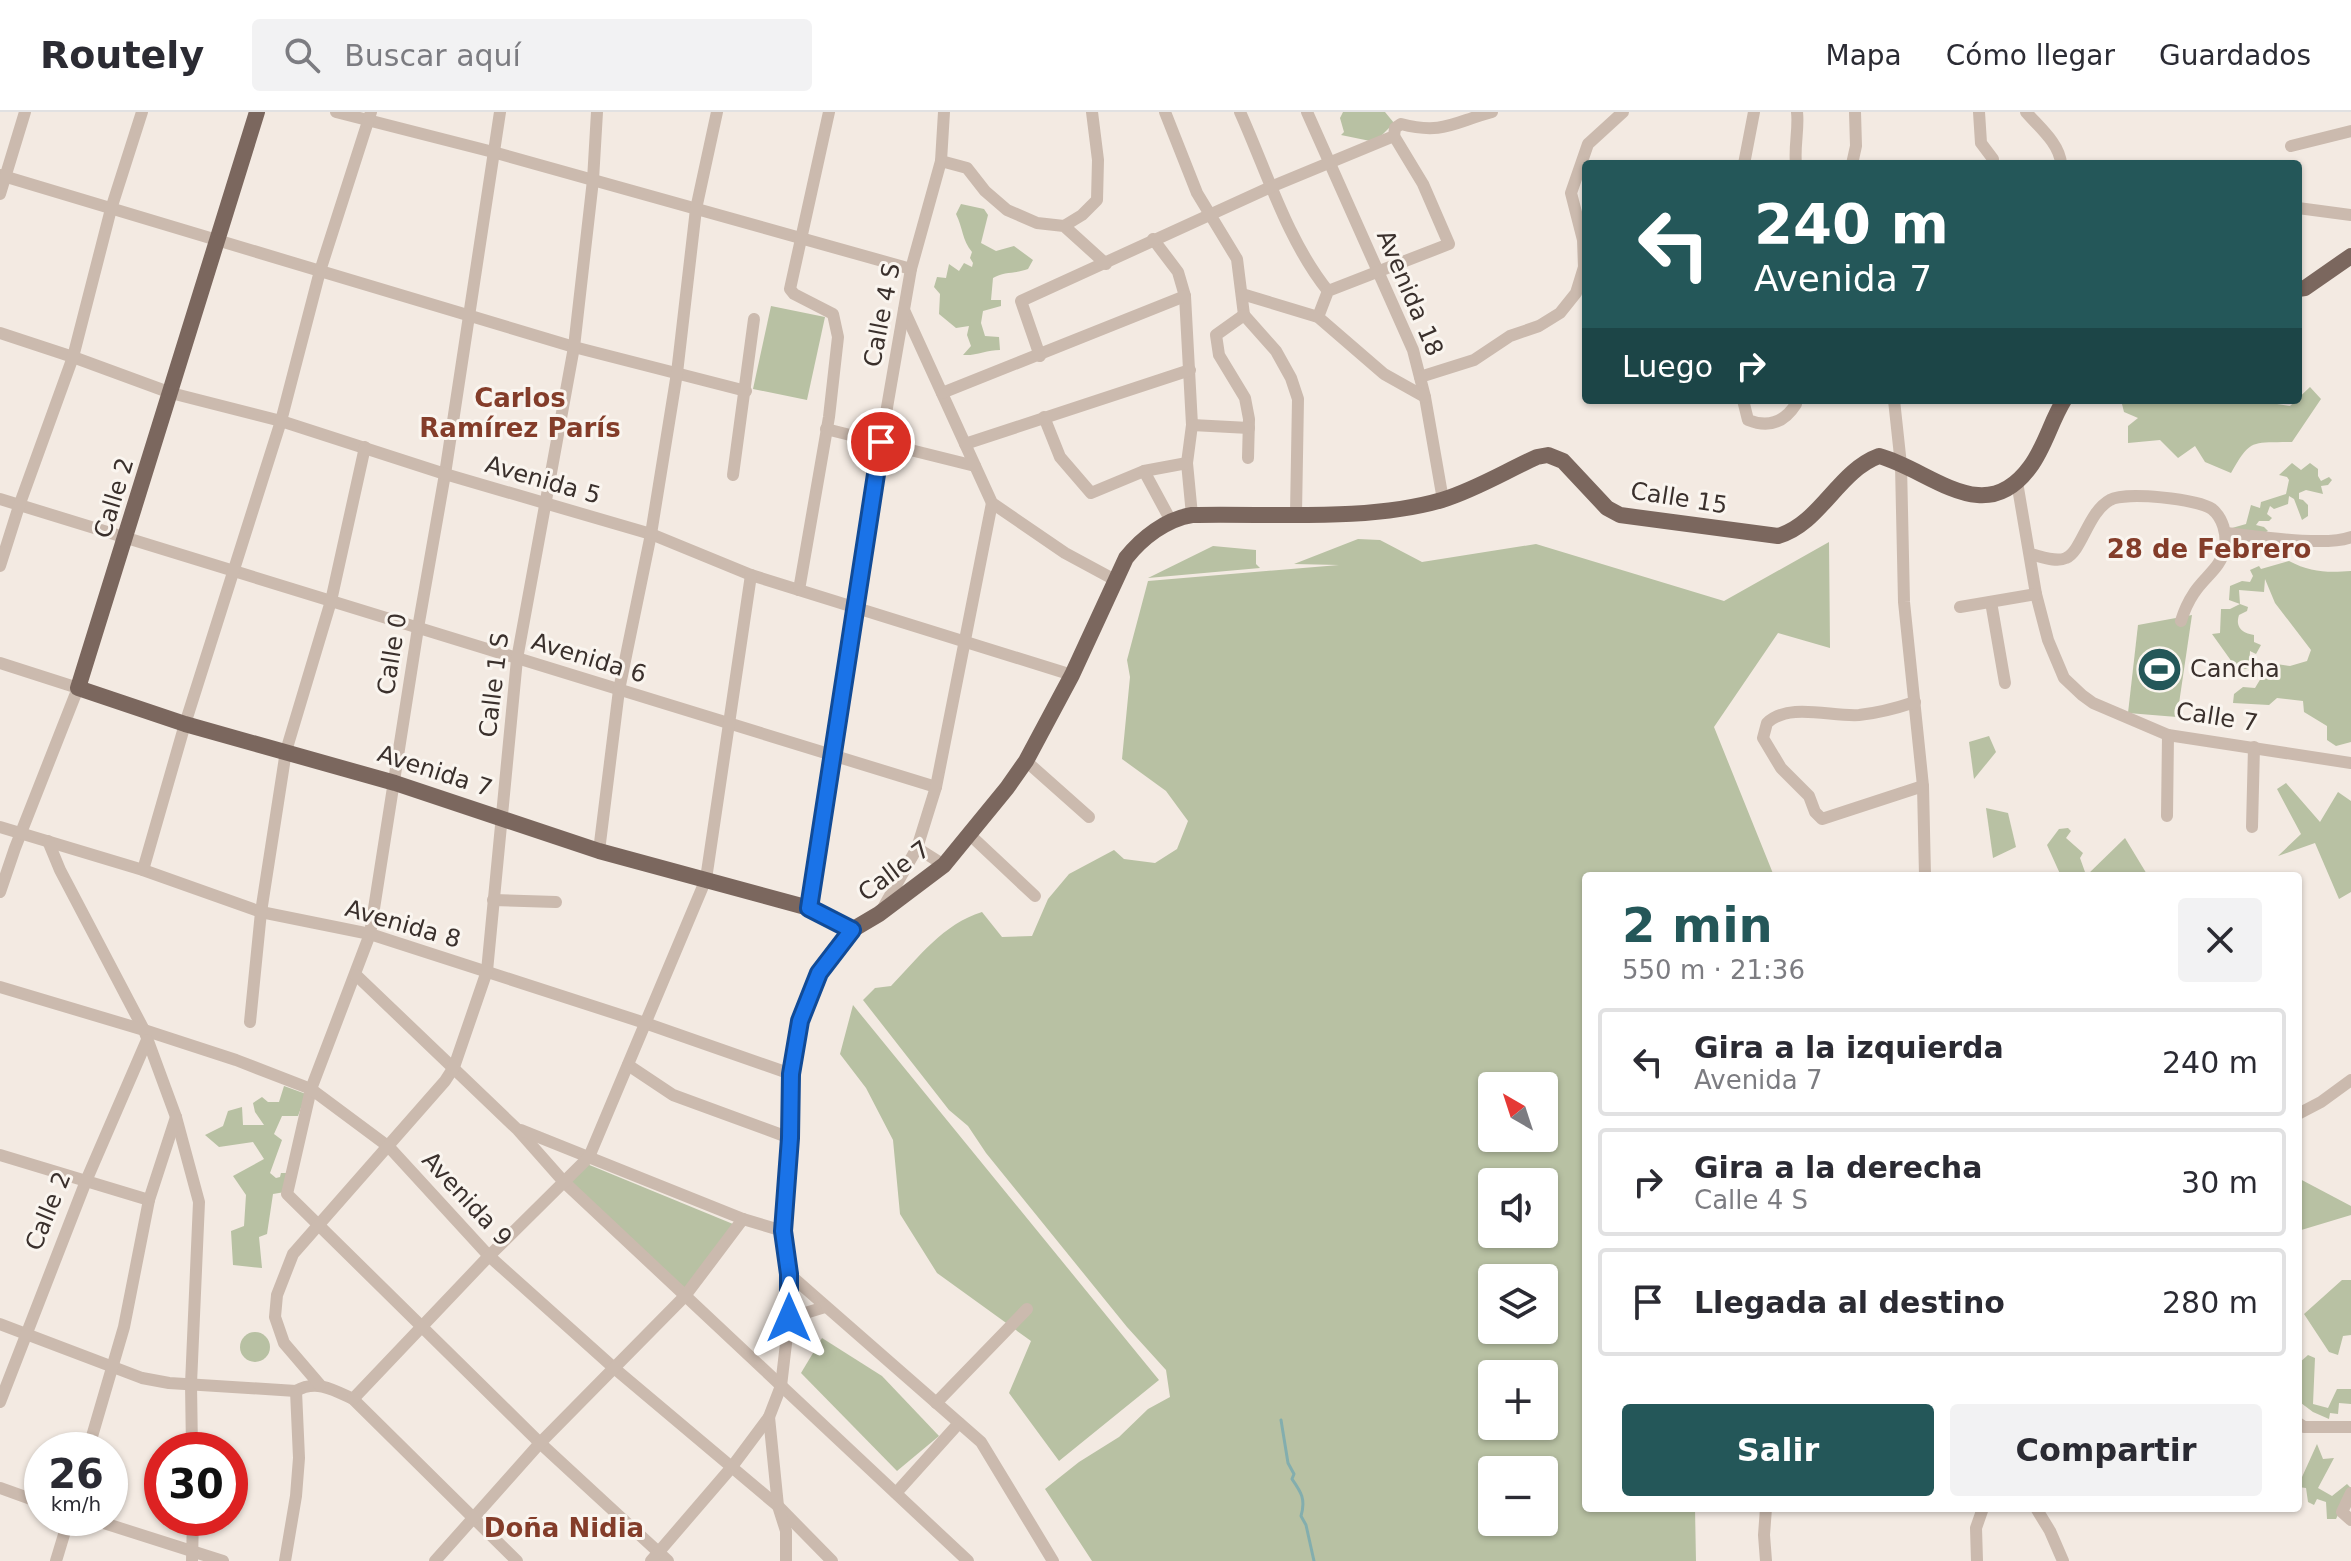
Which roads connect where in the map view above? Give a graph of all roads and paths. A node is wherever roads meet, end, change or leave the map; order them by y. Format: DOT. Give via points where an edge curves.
graph roads {
  1 [pos="25,112"];
  2 [pos="142,112"];
  3 [pos="257,112"];
  4 [pos="336,112"];
  5 [pos="500,112"];
  6 [pos="597,112"];
  7 [pos="717,112"];
  8 [pos="829,112"];
  9 [pos="944,112"];
  10 [pos="1092,112"];
  11 [pos="1165,112"];
  12 [pos="1240,112"];
  13 [pos="1307,112"];
  14 [pos="1492,112"];
  15 [pos="1623,112"];
  16 [pos="1754,112"];
  17 [pos="1797,112"];
  18 [pos="1855,112"];
  19 [pos="1979,112"];
  20 [pos="2026,112"];
  21 [pos="370,117"];
  22 [pos="1398,118"];
  23 [pos="2351,131"];
  24 [pos="1394,136"];
  25 [pos="2291,146"];
  26 [pos="493,152"];
  27 [pos="1993,159"];
  28 [pos="1582,160"];
  29 [pos="1745,160"];
  30 [pos="1796,160"];
  31 [pos="1853,160"];
  32 [pos="2060,160"];
  33 [pos="941,161"];
  34 [pos="1582,161"];
  35 [pos="1328,162"];
  36 [pos="2,176"];
  37 [pos="593,180"];
  38 [pos="1273,186"];
  39 [pos="0,194"];
  40 [pos="111,209"];
  41 [pos="696,209"];
  42 [pos="2302,209"];
  43 [pos="1212,214"];
  44 [pos="2351,215"];
  45 [pos="1064,226"];
  46 [pos="1582,236"];
  47 [pos="801,238"];
  48 [pos="1153,239"];
  49 [pos="215,240"];
  50 [pos="2351,256"];
  51 [pos="1106,264"];
  52 [pos="911,269"];
  53 [pos="1378,269"];
  54 [pos="320,271"];
  55 [pos="1582,274"];
  56 [pos="2302,288"];
  57 [pos="1328,291"];
  58 [pos="1242,294"];
  59 [pos="1185,296"];
  60 [pos="904,308"];
  61 [pos="468,315"];
  62 [pos="1244,315"];
  63 [pos="1318,317"];
  64 [pos="754,319"];
  65 [pos="0,333"];
  66 [pos="574,347"];
  67 [pos="1040,356"];
  68 [pos="73,357"];
  69 [pos="1190,370"];
  70 [pos="677,373"];
  71 [pos="1420,377"];
  72 [pos="746,391"];
  73 [pos="171,393"];
  74 [pos="942,393"];
  75 [pos="1425,397"];
  76 [pos="1744,404"];
  77 [pos="1796,404"];
  78 [pos="1894,404"];
  79 [pos="2062,404"];
  80 [pos="1044,417"];
  81 [pos="281,421"];
  82 [pos="1192,425"];
  83 [pos="1249,428"];
  84 [pos="826,429"];
  85 [pos="881,442"];
  86 [pos="965,444"];
  87 [pos="365,447"];
  88 [pos="1248,458"];
  89 [pos="1187,463"];
  90 [pos="1901,465"];
  91 [pos="975,466"];
  92 [pos="1144,471"];
  93 [pos="445,474"];
  94 [pos="733,475"];
  95 [pos="2017,482"];
  96 [pos="0,499"];
  97 [pos="1443,500"];
  98 [pos="992,503"];
  99 [pos="547,504"];
  100 [pos="19,506"];
  101 [pos="1296,514"];
  102 [pos="1192,515"];
  103 [pos="1171,521"];
  104 [pos="2226,533"];
  105 [pos="651,534"];
  106 [pos="2351,537"];
  107 [pos="126,539"];
  108 [pos="2030,554"];
  109 [pos="0,566"];
  110 [pos="235,570"];
  111 [pos="751,575"];
  112 [pos="1115,580"];
  113 [pos="799,590"];
  114 [pos="2036,594"];
  115 [pos="331,601"];
  116 [pos="1991,602"];
  117 [pos="855,607"];
  118 [pos="1960,607"];
  119 [pos="2181,621"];
  120 [pos="418,628"];
  121 [pos="965,642"];
  122 [pos="517,659"];
  123 [pos="0,663"];
  124 [pos="1072,675"];
  125 [pos="2005,683"];
  126 [pos="78,688"];
  127 [pos="619,690"];
  128 [pos="1915,702"];
  129 [pos="185,724"];
  130 [pos="730,724"];
  131 [pos="2168,735"];
  132 [pos="2254,747"];
  133 [pos="286,751"];
  134 [pos="833,755"];
  135 [pos="1026,761"];
  136 [pos="2351,763"];
  137 [pos="395,783"];
  138 [pos="1923,786"];
  139 [pos="936,787"];
  140 [pos="2167,816"];
  141 [pos="1089,817"];
  142 [pos="500,818"];
  143 [pos="0,827"];
  144 [pos="2252,827"];
  145 [pos="21,833"];
  146 [pos="969,834"];
  147 [pos="48,841"];
  148 [pos="917,848"];
  149 [pos="599,851"];
  150 [pos="944,865"];
  151 [pos="143,870"];
  152 [pos="1925,872"];
  153 [pos="706,879"];
  154 [pos="0,892"];
  155 [pos="1035,896"];
  156 [pos="493,900"];
  157 [pos="556,902"];
  158 [pos="809,908"];
  159 [pos="261,912"];
  160 [pos="879,914"];
  161 [pos="852,930"];
  162 [pos="370,934"];
  163 [pos="487,971"];
  164 [pos="356,975"];
  165 [pos="0,987"];
  166 [pos="250,1022"];
  167 [pos="645,1023"];
  168 [pos="146,1035"];
  169 [pos="628,1065"];
  170 [pos="454,1067"];
  171 [pos="791,1074"];
  172 [pos="2351,1080"];
  173 [pos="311,1089"];
  174 [pos="2302,1112"];
  175 [pos="176,1117"];
  176 [pos="518,1130"];
  177 [pos="790,1138"];
  178 [pos="389,1147"];
  179 [pos="0,1155"];
  180 [pos="589,1157"];
  181 [pos="86,1181"];
  182 [pos="564,1182"];
  183 [pos="149,1200"];
  184 [pos="743,1219"];
  185 [pos="318,1224"];
  186 [pos="783,1231"];
  187 [pos="489,1256"];
  188 [pos="789,1274"];
  189 [pos="685,1296"];
  190 [pos="825,1307"];
  191 [pos="1027,1309"];
  192 [pos="789,1318"];
  193 [pos="0,1324"];
  194 [pos="421,1328"];
  195 [pos="26,1333"];
  196 [pos="112,1366"];
  197 [pos="614,1368"];
  198 [pos="191,1384"];
  199 [pos="320,1385"];
  200 [pos="781,1386"];
  201 [pos="296,1391"];
  202 [pos="353,1399"];
  203 [pos="0,1402"];
  204 [pos="936,1403"];
  205 [pos="769,1417"];
  206 [pos="959,1423"];
  207 [pos="2302,1426"];
  208 [pos="2351,1427"];
  209 [pos="93,1432"];
  210 [pos="192,1432"];
  211 [pos="540,1443"];
  212 [pos="731,1468"];
  213 [pos="0,1488"];
  214 [pos="896,1493"];
  215 [pos="2351,1493"];
  216 [pos="24,1497"];
  217 [pos="778,1506"];
  218 [pos="1766,1512"];
  219 [pos="1982,1512"];
  220 [pos="2038,1512"];
  221 [pos="473,1518"];
  222 [pos="2351,1520"];
  223 [pos="128,1532"];
  224 [pos="64,1536"];
  225 [pos="193,1556"];
  226 [pos="659,1558"];
  227 [pos="56,1561"];
  228 [pos="223,1561"];
  229 [pos="285,1561"];
  230 [pos="435,1561"];
  231 [pos="517,1561"];
  232 [pos="786,1561"];
  233 [pos="832,1561"];
  234 [pos="968,1561"];
  235 [pos="1053,1561"];
  236 [pos="1766,1561"];
  237 [pos="1977,1561"];
  238 [pos="2063,1561"];
  1 -- 36 [label="street"];
  2 -- 40 [label="street"];
  3 -- 49 [label="main road, Calle 2"];
  4 -- 21 [label="street"];
  5 -- 26 [label="street, Calle 0"];
  6 -- 37 [label="street, Calle 1 S"];
  7 -- 41 [label="street"];
  8 -- 47 [label="street"];
  9 -- 33 [label="street, Calle 4 S"];
  10 -- 45 [label="street" via="1097,200"];
  11 -- 43 [label="street" via="1197,193"];
  12 -- 38 [label="street"];
  13 -- 35 [label="street, Avenida 18"];
  14 -- 22 [label="street" via="1448,128 1429,129"];
  15 -- 28 [label="street" via="1588,144"];
  16 -- 29 [label="street"];
  17 -- 30 [label="street"];
  18 -- 31 [label="street"];
  19 -- 27 [label="street" via="1981,143"];
  20 -- 32 [label="street" via="2055,146"];
  21 -- 26 [label="street"];
  21 -- 54 [label="street"];
  22 -- 24 [label="street"];
  23 -- 25 [label="street"];
  24 -- 35 [label="street"];
  24 -- 53 [label="street" via="1423,184 1449,244"];
  26 -- 37 [label="street"];
  26 -- 61 [label="street, Calle 0"];
  33 -- 45 [label="street" via="967,168 1007,210 1037,223"];
  33 -- 52 [label="street, Calle 4 S"];
  34 -- 46 [label="street" via="1571,193"];
  35 -- 38 [label="street"];
  35 -- 53 [label="street, Avenida 18"];
  36 -- 39 [label="street"];
  36 -- 40 [label="street"];
  37 -- 41 [label="street"];
  37 -- 66 [label="street, Calle 1 S"];
  38 -- 43 [label="street"];
  38 -- 57 [label="street" via="1292,236"];
  40 -- 49 [label="street"];
  40 -- 68 [label="street"];
  41 -- 47 [label="street"];
  41 -- 70 [label="street"];
  42 -- 44 [label="street"];
  43 -- 48 [label="street"];
  43 -- 58 [label="street" via="1237,259"];
  45 -- 51 [label="street"];
  47 -- 52 [label="street"];
  47 -- 84 [label="street" via="791,292 833,314 838,337"];
  48 -- 51 [label="street"];
  48 -- 59 [label="street" via="1178,272"];
  49 -- 54 [label="street"];
  49 -- 73 [label="main road, Calle 2"];
  50 -- 56 [label="main road"];
  51 -- 67 [label="street" via="1021,301"];
  52 -- 60 [label="street, Calle 4 S"];
  53 -- 57 [label="street"];
  53 -- 71 [label="street, Avenida 18"];
  54 -- 61 [label="street"];
  54 -- 81 [label="street"];
  55 -- 71 [label="street" via="1576,293 1560,313 1474,360"];
  57 -- 63 [label="street"];
  58 -- 62 [label="street"];
  58 -- 63 [label="street"];
  59 -- 67 [label="street"];
  59 -- 69 [label="street"];
  60 -- 74 [label="street"];
  60 -- 85 [label="street, Calle 4 S"];
  61 -- 66 [label="street"];
  61 -- 93 [label="street, Calle 0"];
  62 -- 83 [label="street" via="1216,335 1219,355 1245,398"];
  62 -- 101 [label="street" via="1276,351 1298,399"];
  63 -- 75 [label="street" via="1384,374"];
  64 -- 72 [label="street"];
  65 -- 68 [label="street, Avenida 5"];
  66 -- 70 [label="street"];
  66 -- 99 [label="street, Calle 1 S"];
  67 -- 74 [label="street"];
  68 -- 73 [label="street, Avenida 5"];
  68 -- 100 [label="street"];
  69 -- 80 [label="street"];
  69 -- 82 [label="street"];
  70 -- 72 [label="street"];
  70 -- 105 [label="street"];
  71 -- 75 [label="street, Avenida 18"];
  72 -- 94 [label="street"];
  73 -- 81 [label="street, Avenida 5"];
  73 -- 107 [label="main road, Calle 2"];
  74 -- 86 [label="street"];
  75 -- 97 [label="street, Avenida 18"];
  76 -- 77 [label="street" via="1748,420 1770,425"];
  78 -- 90 [label="street"];
  79 -- 95 [label="main road" via="2032,465"];
  80 -- 86 [label="street"];
  80 -- 92 [label="street" via="1060,457 1091,493"];
  81 -- 87 [label="street, Avenida 5"];
  81 -- 110 [label="street"];
  82 -- 83 [label="street"];
  82 -- 89 [label="street"];
  83 -- 88 [label="street"];
  84 -- 85 [label="street"];
  84 -- 113 [label="street"];
  85 -- 91 [label="street"];
  85 -- 117 [label="street, Calle 4 S"];
  86 -- 91 [label="street"];
  87 -- 93 [label="street, Avenida 5"];
  87 -- 115 [label="street"];
  89 -- 92 [label="street"];
  89 -- 102 [label="street"];
  90 -- 95 [label="main road, Calle 15" via="1974,495 1992,495"];
  90 -- 97 [label="main road, Calle 15" via="1875,457 1800,526 1778,536 1620,515 1563,461 1548,455"];
  90 -- 128 [label="street" via="1902,563"];
  91 -- 98 [label="street"];
  92 -- 103 [label="street"];
  93 -- 99 [label="street, Avenida 5"];
  93 -- 120 [label="street, Calle 0"];
  95 -- 108 [label="street"];
  96 -- 100 [label="street, Avenida 6"];
  97 -- 101 [label="main road, Calle 15"];
  98 -- 112 [label="street"];
  98 -- 121 [label="street"];
  99 -- 105 [label="street, Avenida 5"];
  99 -- 122 [label="street, Calle 1 S"];
  100 -- 107 [label="street, Avenida 6"];
  100 -- 109 [label="street"];
  101 -- 102 [label="main road, Calle 15"];
  102 -- 103 [label="main road, Calle 15"];
  103 -- 112 [label="main road, Calle 15" via="1133,550"];
  104 -- 106 [label="street"];
  104 -- 108 [label="street" via="2206,505 2129,495 2110,499 2096,512 2067,558"];
  104 -- 119 [label="street" via="2221,560 2195,591"];
  105 -- 111 [label="street, Avenida 5"];
  105 -- 127 [label="street"];
  107 -- 110 [label="street, Avenida 6"];
  107 -- 126 [label="main road, Calle 2"];
  108 -- 114 [label="street"];
  110 -- 115 [label="street, Avenida 6"];
  110 -- 129 [label="street"];
  111 -- 113 [label="street, Avenida 5"];
  111 -- 130 [label="street"];
  112 -- 124 [label="main road, Calle 7"];
  113 -- 117 [label="street, Avenida 5"];
  114 -- 116 [label="street"];
  114 -- 131 [label="street, Calle 7" via="2064,678 2093,703"];
  115 -- 120 [label="street, Avenida 6"];
  115 -- 133 [label="street"];
  116 -- 118 [label="street"];
  116 -- 125 [label="street"];
  117 -- 121 [label="street, Avenida 5"];
  117 -- 134 [label="street, Calle 4 S"];
  120 -- 122 [label="street, Avenida 6"];
  120 -- 137 [label="street, Calle 0"];
  121 -- 124 [label="street, Avenida 5"];
  121 -- 139 [label="street"];
  122 -- 127 [label="street, Avenida 6"];
  122 -- 142 [label="street, Calle 1 S"];
  123 -- 126 [label="street, Avenida 7"];
  124 -- 135 [label="main road, Calle 7"];
  126 -- 129 [label="main road, Avenida 7"];
  126 -- 145 [label="street, Calle 2"];
  127 -- 130 [label="street, Avenida 6"];
  127 -- 149 [label="street"];
  128 -- 138 [label="street"];
  128 -- 138 [label="street" via="1856,715 1782,713 1764,728 1763,738 1822,819"];
  129 -- 133 [label="main road, Avenida 7"];
  129 -- 151 [label="street"];
  130 -- 134 [label="street, Avenida 6"];
  130 -- 153 [label="street"];
  131 -- 132 [label="street, Calle 7"];
  131 -- 140 [label="street"];
  132 -- 136 [label="street, Calle 7"];
  132 -- 144 [label="street"];
  133 -- 137 [label="main road, Avenida 7"];
  133 -- 159 [label="street"];
  134 -- 139 [label="street, Avenida 6"];
  134 -- 158 [label="street, Calle 4 S"];
  135 -- 141 [label="street"];
  135 -- 146 [label="main road, Calle 7"];
  137 -- 142 [label="main road, Avenida 7"];
  137 -- 162 [label="street, Calle 0"];
  138 -- 152 [label="street"];
  139 -- 148 [label="street"];
  142 -- 149 [label="main road, Avenida 7"];
  142 -- 156 [label="street, Calle 1 S"];
  143 -- 145 [label="street, Avenida 8"];
  145 -- 147 [label="street, Avenida 8"];
  145 -- 154 [label="street, Calle 2"];
  146 -- 150 [label="main road, Calle 7"];
  146 -- 155 [label="street"];
  147 -- 151 [label="street, Avenida 8"];
  147 -- 168 [label="street"];
  148 -- 150 [label="street"];
  148 -- 160 [label="street"];
  149 -- 153 [label="main road, Avenida 7"];
  150 -- 160 [label="main road, Calle 7"];
  151 -- 159 [label="street, Avenida 8"];
  153 -- 158 [label="main road, Avenida 7"];
  153 -- 167 [label="street"];
  156 -- 157 [label="street"];
  156 -- 163 [label="street, Calle 1 S"];
  158 -- 161 [label="main road, Avenida 7"];
  159 -- 162 [label="street, Avenida 8"];
  159 -- 166 [label="street"];
  160 -- 161 [label="main road, Calle 7"];
  161 -- 171 [label="street, Calle 7" via="819,973 800,1021"];
  162 -- 163 [label="street, Avenida 8"];
  162 -- 164 [label="street, Calle 0"];
  163 -- 167 [label="street, Avenida 8"];
  163 -- 170 [label="street, Calle 1 S"];
  164 -- 170 [label="street"];
  164 -- 173 [label="street, Calle 0"];
  165 -- 168 [label="street, Avenida 9"];
  167 -- 169 [label="street"];
  167 -- 171 [label="street, Avenida 8"];
  168 -- 173 [label="street, Avenida 9"];
  168 -- 175 [label="street"];
  168 -- 181 [label="street, Calle 2"];
  169 -- 177 [label="street" via="673,1095"];
  169 -- 180 [label="street"];
  170 -- 176 [label="street"];
  170 -- 178 [label="street, Calle 1 S"];
  171 -- 177 [label="street, Calle 7"];
  172 -- 174 [label="street"];
  173 -- 178 [label="street, Avenida 9"];
  173 -- 185 [label="street, Calle 0" via="287,1194"];
  175 -- 183 [label="street"];
  175 -- 198 [label="street" via="199,1202"];
  176 -- 180 [label="street"];
  176 -- 182 [label="street"];
  177 -- 186 [label="street, Calle 7"];
  178 -- 185 [label="street, Calle 1 S"];
  178 -- 187 [label="street, Avenida 9"];
  179 -- 181 [label="street"];
  180 -- 182 [label="street"];
  180 -- 184 [label="street"];
  181 -- 183 [label="street"];
  181 -- 195 [label="street, Calle 2"];
  182 -- 187 [label="street"];
  182 -- 189 [label="street"];
  183 -- 196 [label="street"];
  184 -- 186 [label="street"];
  184 -- 189 [label="street"];
  185 -- 194 [label="street"];
  185 -- 199 [label="street, Calle 1 S" via="293,1254 277,1295 275,1317 284,1343"];
  186 -- 188 [label="street, Calle 7"];
  187 -- 194 [label="street"];
  187 -- 197 [label="street, Avenida 9"];
  188 -- 190 [label="street"];
  188 -- 192 [label="street, Calle 7"];
  189 -- 197 [label="street"];
  189 -- 200 [label="street"];
  190 -- 192 [label="street"];
  190 -- 204 [label="street"];
  191 -- 204 [label="street"];
  192 -- 200 [label="street, Calle 7"];
  193 -- 195 [label="street"];
  194 -- 202 [label="street"];
  194 -- 211 [label="street"];
  195 -- 196 [label="street"];
  195 -- 203 [label="street, Calle 2"];
  196 -- 198 [label="street" via="142,1378"];
  196 -- 209 [label="street"];
  197 -- 211 [label="street"];
  197 -- 212 [label="street, Avenida 9"];
  198 -- 201 [label="street"];
  198 -- 210 [label="street"];
  199 -- 201 [label="street"];
  199 -- 202 [label="street"];
  200 -- 205 [label="street, Calle 7"];
  200 -- 214 [label="street"];
  201 -- 229 [label="street" via="297,1484"];
  202 -- 221 [label="street"];
  204 -- 206 [label="street"];
  205 -- 212 [label="street, Calle 7"];
  205 -- 217 [label="street"];
  206 -- 214 [label="street"];
  206 -- 235 [label="street" via="981,1442"];
  207 -- 208 [label="street"];
  211 -- 221 [label="street"];
  211 -- 226 [label="street"];
  212 -- 217 [label="street, Avenida 9"];
  212 -- 226 [label="street, Calle 7"];
  213 -- 216 [label="street"];
  214 -- 234 [label="street"];
  215 -- 222 [label="street" via="2342,1512"];
  217 -- 232 [label="street" via="786,1531"];
  217 -- 233 [label="street, Avenida 9"];
  218 -- 236 [label="street"];
  219 -- 237 [label="street" via="1976,1528"];
  220 -- 238 [label="street"];
  221 -- 230 [label="street"];
  221 -- 231 [label="street"];
  223 -- 225 [label="street"];
  224 -- 227 [label="street"];
  225 -- 228 [label="street"];
}
